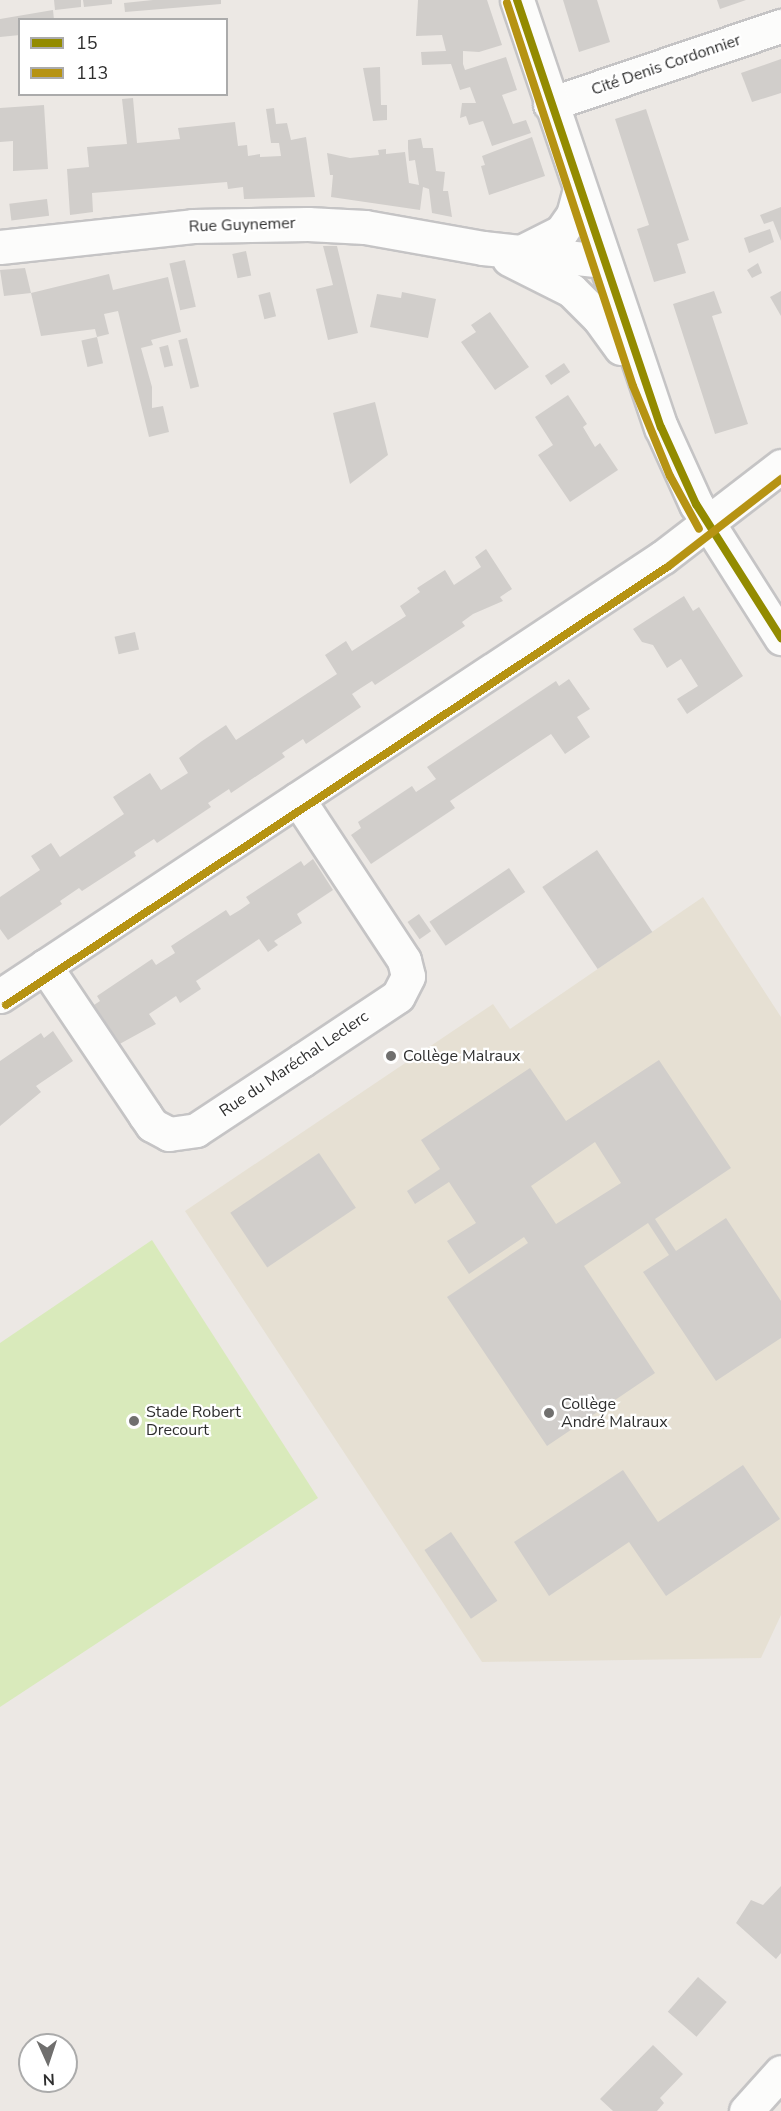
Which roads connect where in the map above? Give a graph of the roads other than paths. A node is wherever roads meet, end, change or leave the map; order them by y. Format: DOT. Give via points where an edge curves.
graph roads {
  1 [pos="517,0"];
  2 [pos="781,26"];
  3 [pos="550,104"];
  4 [pos="579,194"];
  5 [pos="0,247"];
  6 [pos="483,248"];
  7 [pos="519,253"];
  8 [pos="603,266"];
  9 [pos="555,280"];
  10 [pos="643,383"];
  11 [pos="781,466"];
  12 [pos="708,524"];
  13 [pos="781,638"];
  14 [pos="298,799"];
  15 [pos="45,966"];
  16 [pos="0,996"];
  17 [pos="781,2072"];
  18 [pos="746,2111"];
  1 -- 3 [label="street"];
  2 -- 3 [label="street, Cité Denis Cordonnier"];
  3 -- 4 [label="street"];
  4 -- 7 [label="street" via="573,215 561,232"];
  4 -- 8 [label="street"];
  5 -- 6 [label="street, Rue Guynemer" via="193,226 280,223 365,226"];
  6 -- 7 [label="street, Rue Guynemer"];
  6 -- 9 [label="street, Rue Guynemer"];
  7 -- 8 [label="street, Rue Guynemer"];
  8 -- 9 [label="street, Rue Guynemer" via="586,280"];
  8 -- 10 [label="street"];
  9 -- 10 [label="street, Rue Guynemer" via="599,318"];
  10 -- 12 [label="street" via="680,472"];
  11 -- 12 [label="street"];
  12 -- 13 [label="street"];
  12 -- 14 [label="street"];
  14 -- 15 [label="street"];
  14 -- 15 [label="street, Rue du Maréchal Leclerc" via="404,960 408,976 398,996 196,1130 178,1135 161,1131 145,1115"];
  15 -- 16 [label="street"];
  17 -- 18 [label="street"];
}
